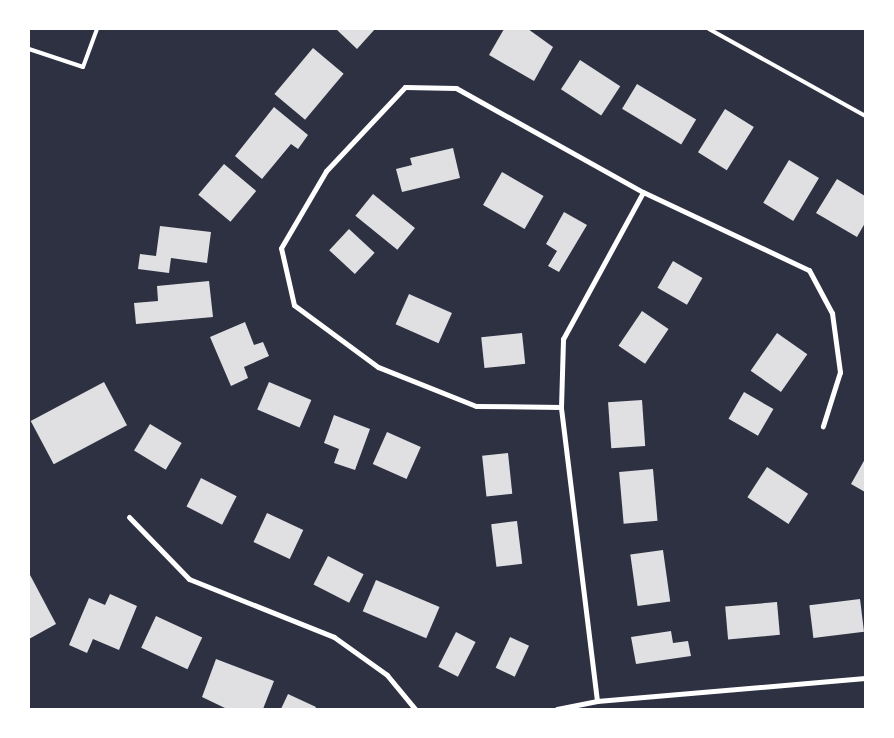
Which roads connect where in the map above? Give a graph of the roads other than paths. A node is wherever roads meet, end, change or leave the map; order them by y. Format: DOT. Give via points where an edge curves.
graph roads {
  1 [pos="97,29"];
  2 [pos="709,29"];
  3 [pos="29,49"];
  4 [pos="865,116"];
  5 [pos="643,192"];
  6 [pos="560,407"];
  7 [pos="823,426"];
  8 [pos="129,517"];
  9 [pos="865,678"];
  10 [pos="597,701"];
  11 [pos="415,709"];
  12 [pos="557,709"];
  1 -- 3 [label="lane" via="83,67"];
  2 -- 4 [label="lane"];
  5 -- 6 [label="street" via="564,339"];
  5 -- 6 [label="street" via="456,88 405,88 326,171 281,248 294,304 378,367 476,406"];
  5 -- 7 [label="street" via="808,270 832,312 840,372"];
  6 -- 10 [label="street"];
  8 -- 11 [label="street" via="189,579 334,637 387,675"];
  9 -- 10 [label="street"];
  10 -- 12 [label="street"];
}
